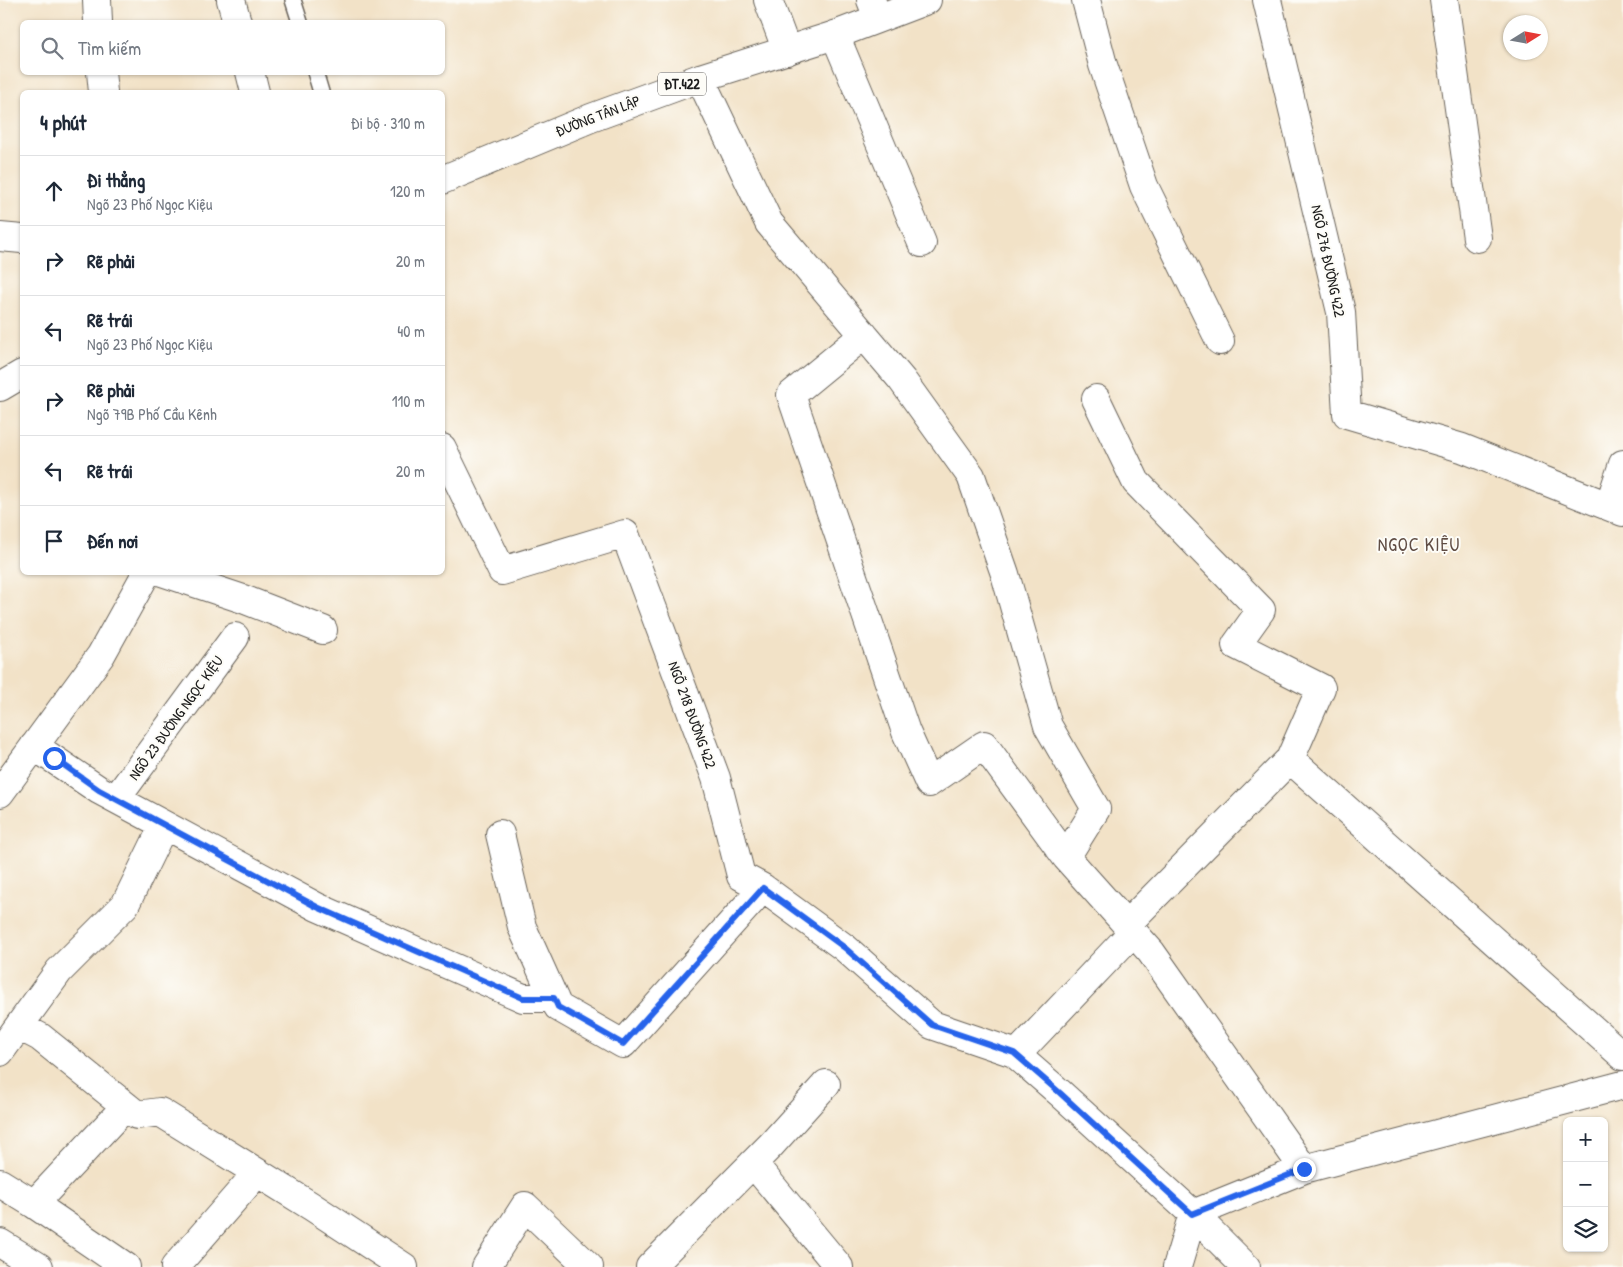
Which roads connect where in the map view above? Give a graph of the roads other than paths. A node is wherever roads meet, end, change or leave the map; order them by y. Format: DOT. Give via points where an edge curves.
graph roads {
  1 [pos="97,0"];
  2 [pos="231,0"];
  3 [pos="293,0"];
  4 [pos="768,0"];
  5 [pos="926,0"];
  6 [pos="1086,0"];
  7 [pos="1267,0"];
  8 [pos="1444,0"];
  9 [pos="874,9"];
  10 [pos="98,20"];
  11 [pos="236,20"];
  12 [pos="299,20"];
  13 [pos="835,35"];
  14 [pos="787,51"];
  15 [pos="101,75"];
  16 [pos="251,75"];
  17 [pos="316,75"];
  18 [pos="700,78"];
  19 [pos="103,90"];
  20 [pos="254,90"];
  21 [pos="320,90"];
  22 [pos="445,179"];
  23 [pos="0,237"];
  24 [pos="1477,238"];
  25 [pos="20,239"];
  26 [pos="922,243"];
  27 [pos="864,335"];
  28 [pos="1220,341"];
  29 [pos="20,375"];
  30 [pos="0,386"];
  31 [pos="1096,399"];
  32 [pos="445,454"];
  33 [pos="1623,464"];
  34 [pos="1616,509"];
  35 [pos="146,575"];
  36 [pos="151,575"];
  37 [pos="323,630"];
  38 [pos="235,637"];
  39 [pos="34,746"];
  40 [pos="1290,759"];
  41 [pos="0,793"];
  42 [pos="116,799"];
  43 [pos="164,825"];
  44 [pos="500,834"];
  45 [pos="1066,858"];
  46 [pos="763,888"];
  47 [pos="1130,928"];
  48 [pos="554,998"];
  49 [pos="19,1026"];
  50 [pos="0,1052"];
  51 [pos="1014,1053"];
  52 [pos="1623,1056"];
  53 [pos="826,1084"];
  54 [pos="1623,1085"];
  55 [pos="126,1106"];
  56 [pos="753,1163"];
  57 [pos="1304,1169"];
  58 [pos="257,1173"];
  59 [pos="0,1183"];
  60 [pos="34,1204"];
  61 [pos="1192,1214"];
  62 [pos="0,1243"];
  63 [pos="38,1267"];
  64 [pos="126,1267"];
  65 [pos="176,1267"];
  66 [pos="404,1267"];
  67 [pos="486,1267"];
  68 [pos="589,1267"];
  69 [pos="650,1267"];
  70 [pos="838,1267"];
  71 [pos="1177,1267"];
  72 [pos="1246,1267"];
  1 -- 10 [label="street"];
  2 -- 11 [label="street"];
  3 -- 12 [label="lane"];
  4 -- 14 [label="street"];
  5 -- 9 [label="street, ĐƯỜNG TÂN LẬP / ĐT.422"];
  6 -- 28 [label="street" via="1103,65 1144,186"];
  7 -- 34 [label="street, NGÕ 276 ĐƯỜNG 422" via="1341,312 1347,414 1462,448"];
  8 -- 24 [label="street"];
  9 -- 13 [label="street, ĐƯỜNG TÂN LẬP / ĐT.422"];
  13 -- 14 [label="street, ĐƯỜNG TÂN LẬP / ĐT.422"];
  13 -- 26 [label="street"];
  14 -- 18 [label="street, ĐƯỜNG TÂN LẬP / ĐT.422"];
  15 -- 19 [label="street"];
  16 -- 20 [label="street"];
  17 -- 21 [label="lane"];
  18 -- 22 [label="street, ĐƯỜNG TÂN LẬP / ĐT.422" via="591,118"];
  18 -- 27 [label="street" via="769,222"];
  23 -- 25 [label="street"];
  27 -- 45 [label="street" via="902,380 971,476 1005,574 1048,726 1096,809"];
  27 -- 45 [label="street" via="791,395 906,732 929,783 984,745"];
  29 -- 30 [label="street"];
  31 -- 40 [label="street" via="1136,482 1261,610 1236,645 1321,688"];
  32 -- 46 [label="street, NGÕ 218 ĐƯỜNG 422" via="502,571 625,534 716,778 741,876"];
  33 -- 34 [label="street"];
  35 -- 39 [label="street" via="101,655"];
  36 -- 37 [label="street" via="243,599"];
  38 -- 42 [label="street, NGÕ 23 ĐƯỜNG NGỌC KIỆU"];
  39 -- 41 [label="street"];
  39 -- 42 [label="street"];
  40 -- 47 [label="street"];
  40 -- 52 [label="street"];
  42 -- 43 [label="street"];
  43 -- 48 [label="street" via="317,907 523,998"];
  43 -- 49 [label="street" via="125,905 60,971"];
  44 -- 48 [label="street" via="522,927"];
  45 -- 47 [label="street"];
  46 -- 48 [label="street" via="623,1044 558,1007"];
  46 -- 51 [label="street, NGÕ 218 ĐƯỜNG 422" via="845,948 932,1025"];
  47 -- 51 [label="street" via="1017,1054"];
  47 -- 57 [label="street" via="1151,952"];
  49 -- 50 [label="street"];
  49 -- 55 [label="street" via="40,1037"];
  51 -- 61 [label="street"];
  53 -- 56 [label="street"];
  54 -- 57 [label="street"];
  55 -- 58 [label="street" via="136,1115 160,1112"];
  55 -- 60 [label="street"];
  56 -- 69 [label="street"];
  56 -- 70 [label="street"];
  57 -- 61 [label="street"];
  58 -- 65 [label="street"];
  58 -- 66 [label="street"];
  59 -- 60 [label="street"];
  60 -- 64 [label="street"];
  61 -- 71 [label="street"];
  61 -- 72 [label="street"];
  62 -- 63 [label="street"];
  67 -- 68 [label="street" via="525,1206"];
}
